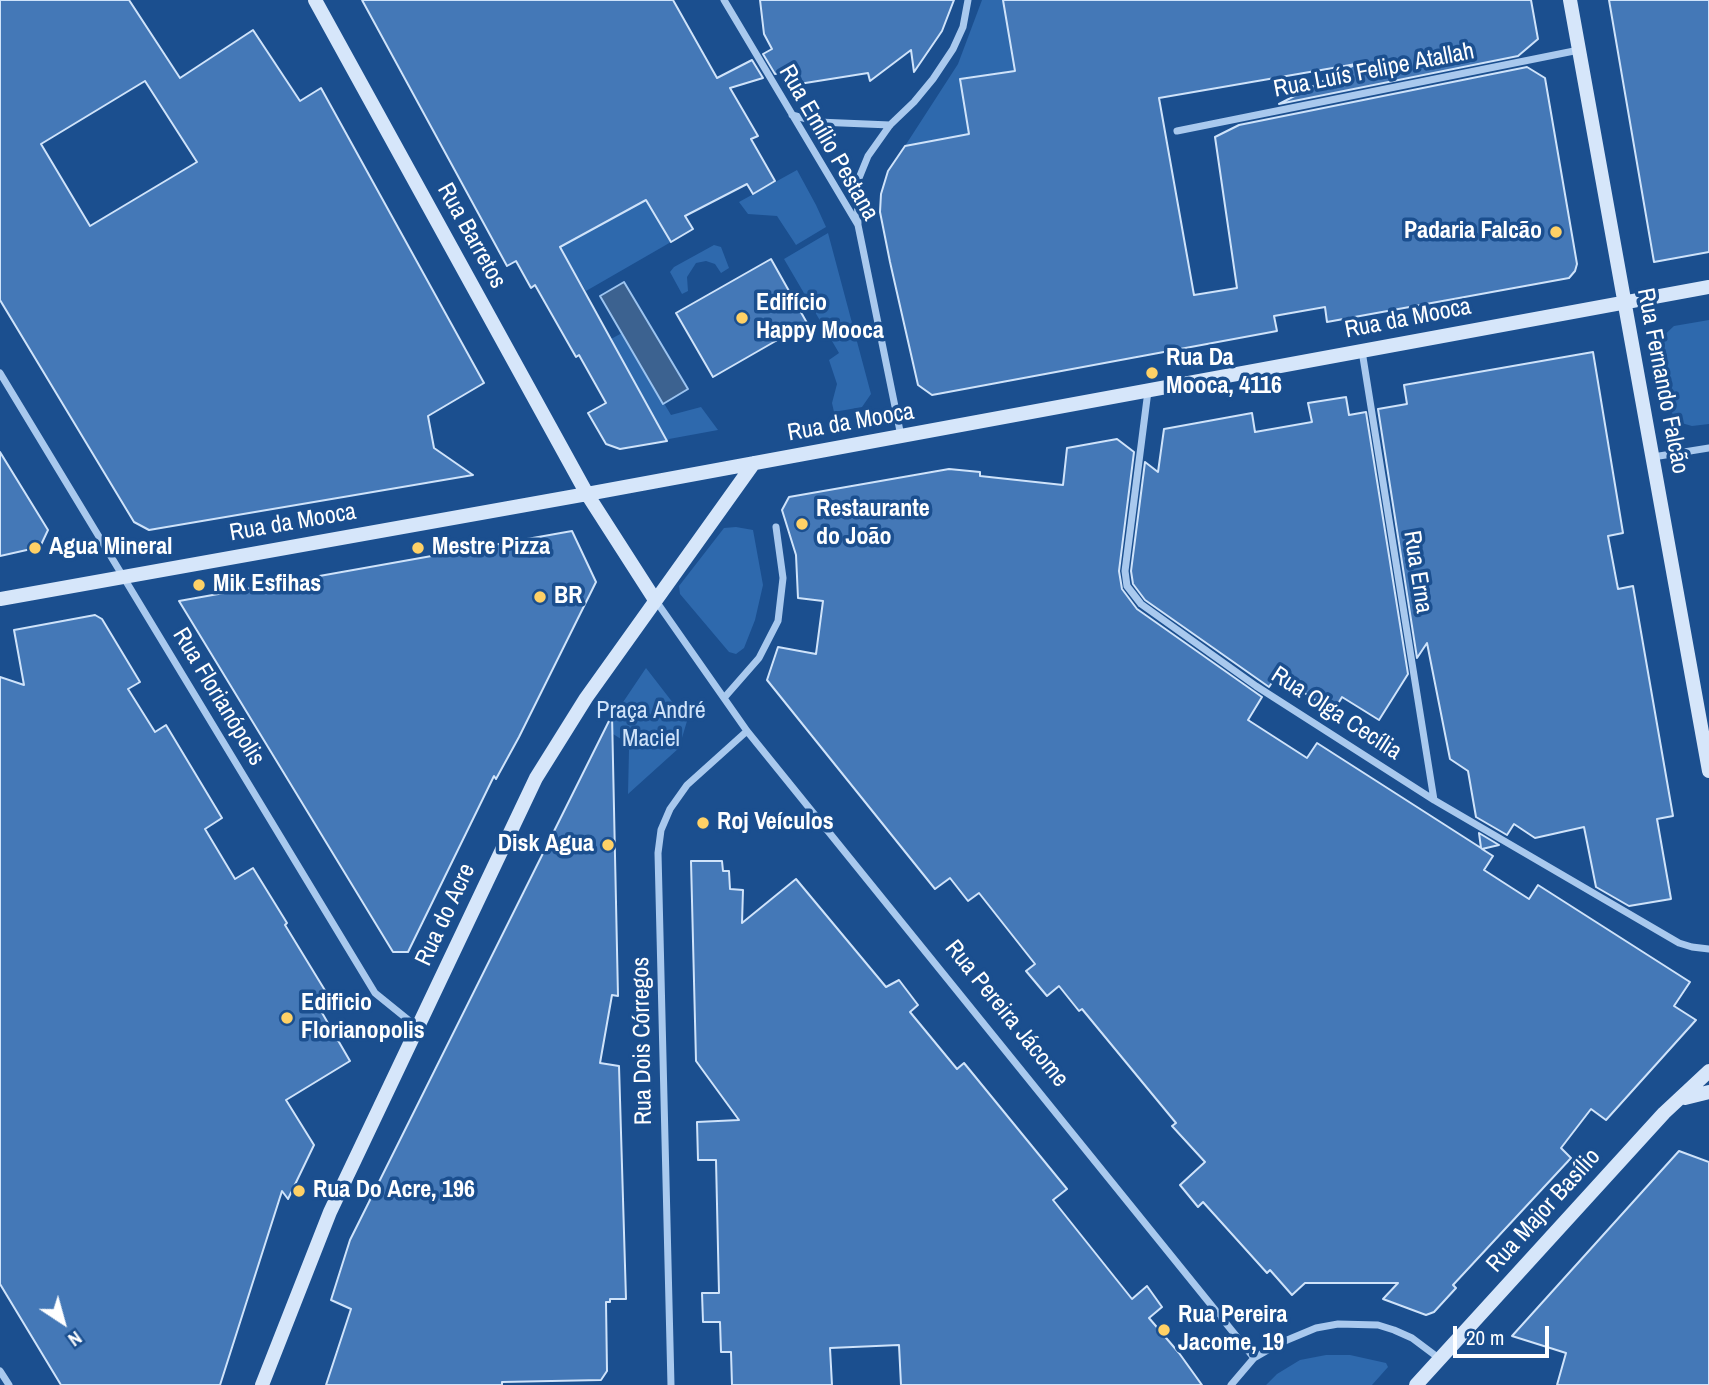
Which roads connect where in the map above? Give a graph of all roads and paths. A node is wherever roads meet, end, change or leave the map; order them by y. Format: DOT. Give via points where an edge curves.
graph roads {
  1 [pos="315,0"];
  2 [pos="724,0"];
  3 [pos="968,0"];
  4 [pos="1570,0"];
  5 [pos="1579,50"];
  6 [pos="791,115"];
  7 [pos="890,125"];
  8 [pos="1177,131"];
  9 [pos="858,225"];
  10 [pos="1709,287"];
  11 [pos="1625,303"];
  12 [pos="1362,351"];
  13 [pos="0,373"];
  14 [pos="1148,391"];
  15 [pos="901,437"];
  16 [pos="1709,448"];
  17 [pos="1653,457"];
  18 [pos="754,463"];
  19 [pos="587,494"];
  20 [pos="776,527"];
  21 [pos="123,577"];
  22 [pos="0,599"];
  23 [pos="655,600"];
  24 [pos="724,698"];
  25 [pos="747,731"];
  26 [pos="1706,734"];
  27 [pos="1709,771"];
  28 [pos="1434,800"];
  29 [pos="1709,950"];
  30 [pos="417,1027"];
  31 [pos="1709,1071"];
  32 [pos="1709,1092"];
  33 [pos="1664,1113"];
  34 [pos="1254,1358"];
  35 [pos="1440,1359"];
  36 [pos="0,1371"];
  37 [pos="9,1385"];
  38 [pos="262,1385"];
  39 [pos="671,1385"];
  40 [pos="1231,1385"];
  41 [pos="1416,1385"];
  1 -- 19 [label="main road, Rua Barretos"];
  2 -- 6 [label="street, Rua Emílio Pestana"];
  3 -- 7 [label="street" via="953,49 914,102"];
  4 -- 5 [label="main road, Rua Fernando Falcão"];
  5 -- 8 [label="street, Rua Luís Felipe Atallah"];
  5 -- 11 [label="main road, Rua Fernando Falcão"];
  6 -- 7 [label="street" via="818,122"];
  6 -- 9 [label="street, Rua Emílio Pestana"];
  7 -- 9 [label="street" via="857,183"];
  9 -- 15 [label="street, Rua Emílio Pestana"];
  10 -- 11 [label="main road, Rua da Mooca"];
  11 -- 12 [label="main road, Rua da Mooca"];
  11 -- 17 [label="main road, Rua Fernando Falcão"];
  12 -- 14 [label="main road, Rua da Mooca"];
  12 -- 28 [label="street, Rua Erna"];
  13 -- 21 [label="street, Rua Florianópolis"];
  14 -- 15 [label="main road, Rua da Mooca"];
  14 -- 28 [label="street, Rua Olga Cecília" via="1126,556 1127,586 1142,604 1256,686"];
  15 -- 18 [label="main road, Rua da Mooca"];
  16 -- 17 [label="street"];
  17 -- 26 [label="main road, Rua Fernando Falcão"];
  18 -- 19 [label="main road, Rua da Mooca"];
  18 -- 23 [label="main road, Rua do Acre"];
  19 -- 21 [label="main road, Rua da Mooca"];
  19 -- 23 [label="main road, Rua Pereira Jácome"];
  20 -- 24 [label="street" via="783,578 778,621 759,658"];
  21 -- 22 [label="main road, Rua da Mooca"];
  21 -- 30 [label="street, Rua Florianópolis" via="375,993"];
  23 -- 24 [label="street, Rua Pereira Jácome"];
  23 -- 30 [label="main road, Rua do Acre" via="536,778"];
  24 -- 25 [label="street, Rua Pereira Jácome"];
  25 -- 34 [label="street, Rua Pereira Jácome"];
  25 -- 39 [label="street, Rua Dois Córregos" via="687,785 661,830 658,853"];
  26 -- 27 [label="main road, Rua Fernando Falcão"];
  28 -- 29 [label="street, Rua Olga Cecília" via="1679,943"];
  30 -- 38 [label="main road, Rua do Acre" via="330,1212"];
  31 -- 33 [label="main road, Rua Major Basílio"];
  32 -- 33 [label="main road" via="1689,1097"];
  33 -- 35 [label="main road, Rua Major Basílio"];
  34 -- 35 [label="street" via="1316,1328 1355,1323 1394,1330"];
  34 -- 40 [label="street"];
  35 -- 41 [label="main road, Rua Major Basílio"];
  36 -- 37 [label="street"];
}
